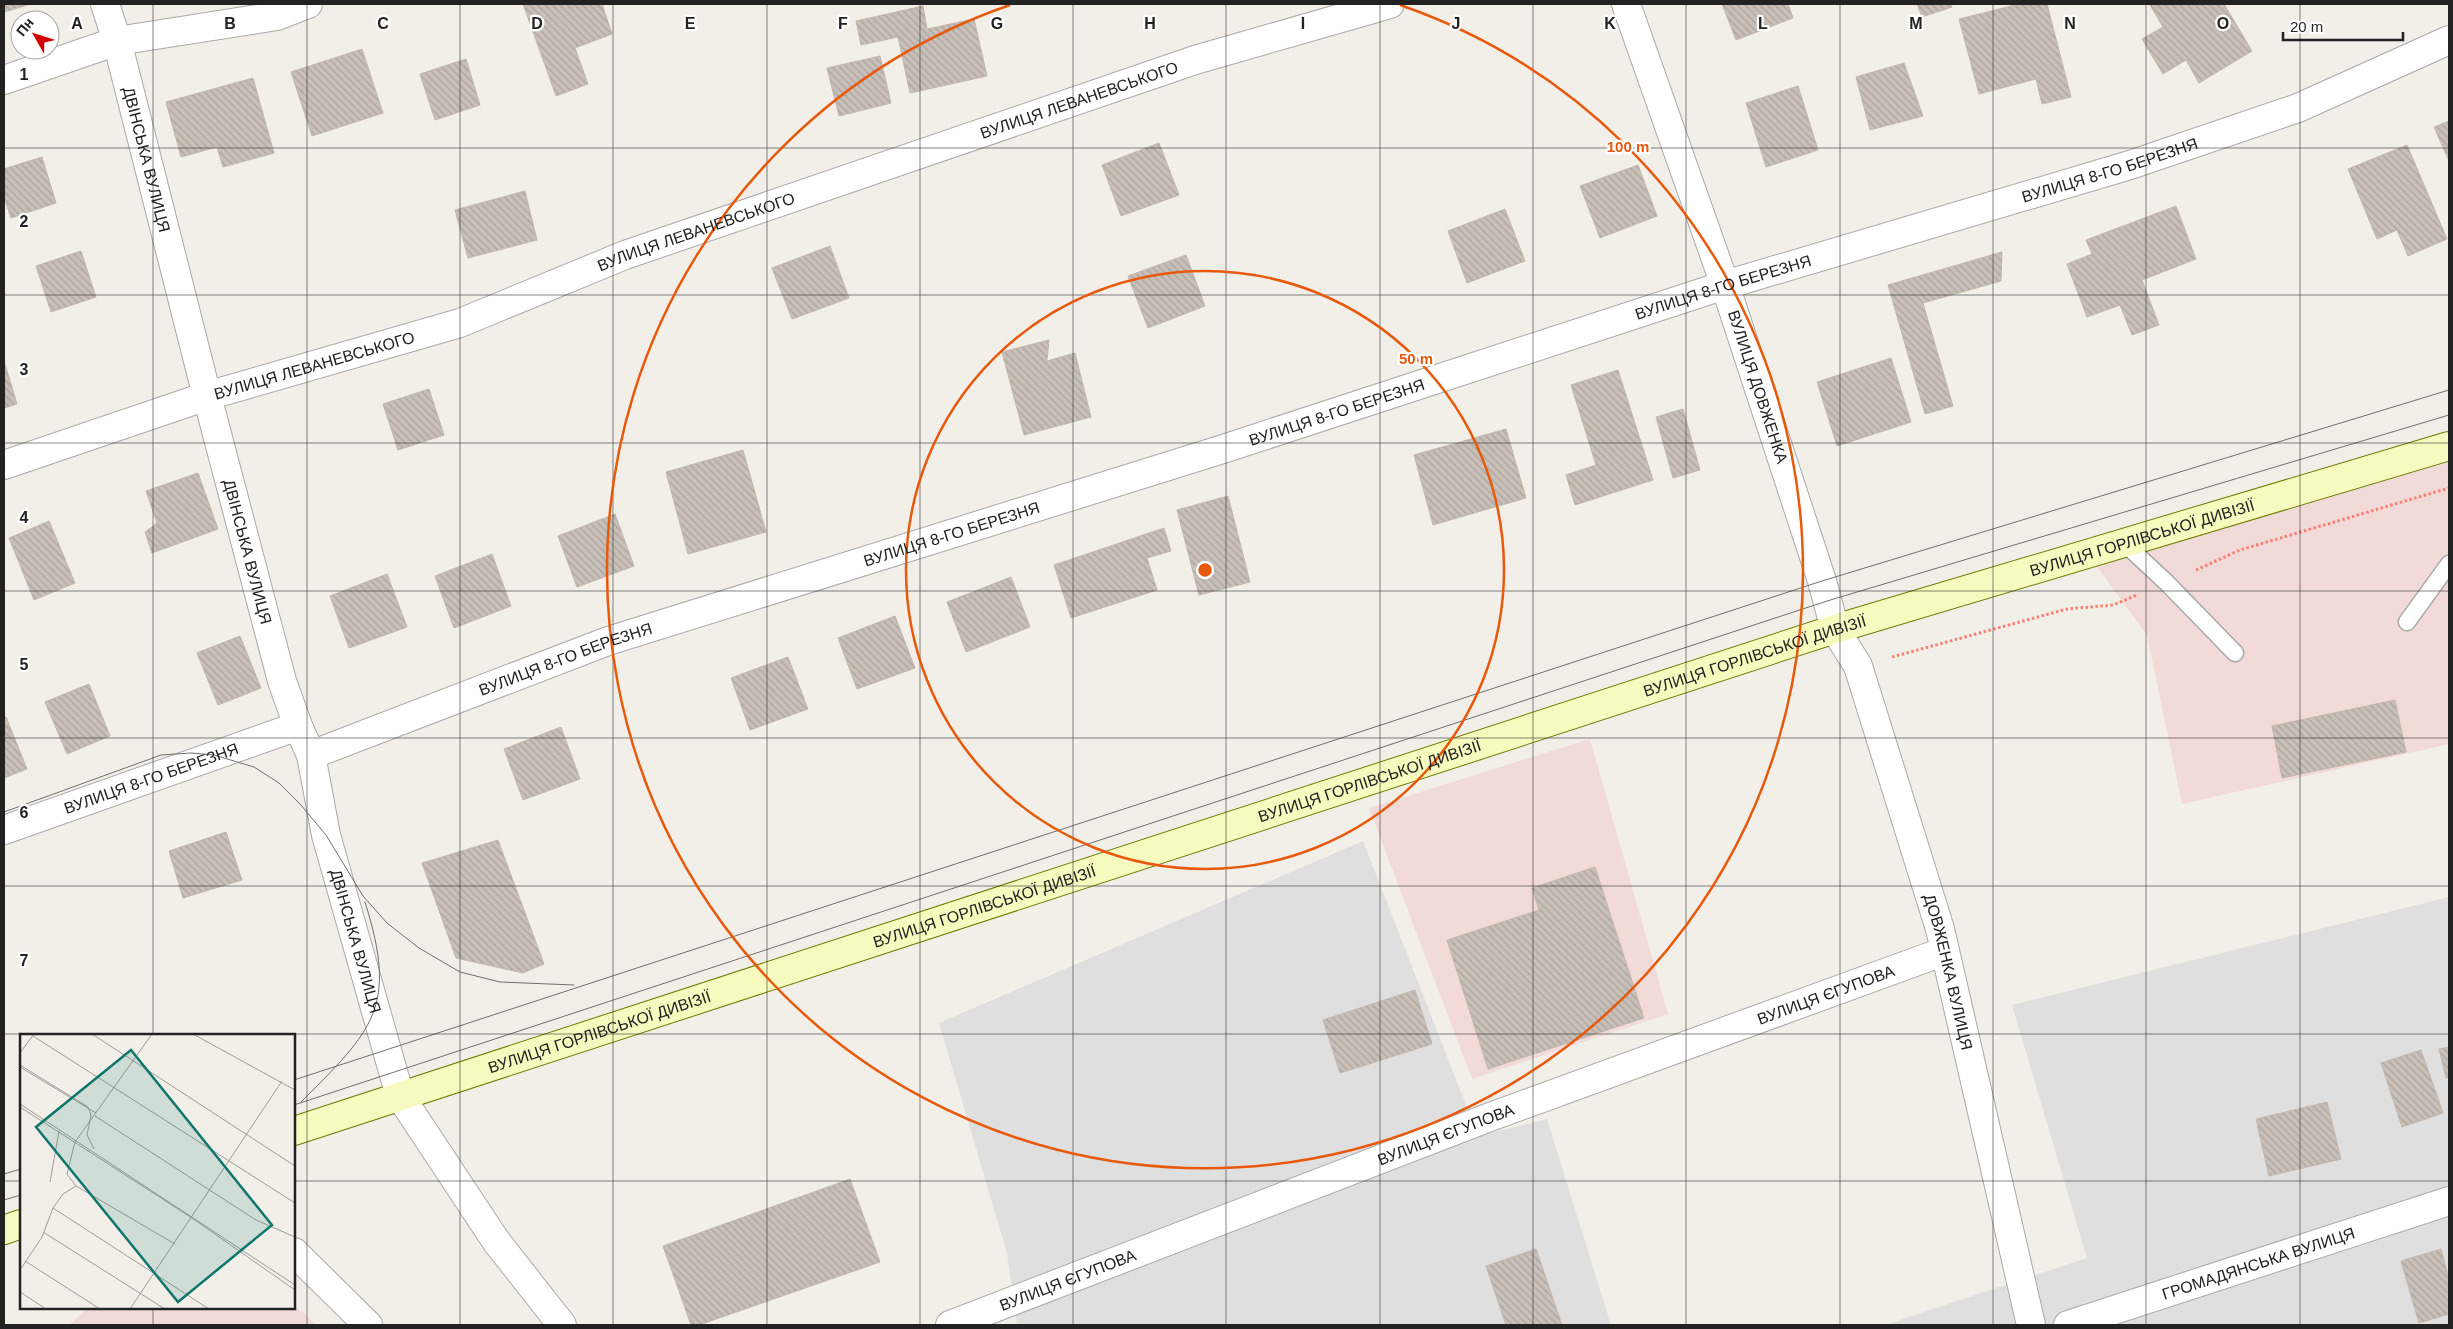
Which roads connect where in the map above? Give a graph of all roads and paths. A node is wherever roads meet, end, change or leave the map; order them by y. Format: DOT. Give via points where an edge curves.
graph roads {
  1 [pos="105,4"];
  2 [pos="308,4"];
  3 [pos="1390,4"];
  4 [pos="1626,4"];
  5 [pos="2449,40"];
  6 [pos="117,41"];
  7 [pos="4,80"];
  8 [pos="1725,285"];
  9 [pos="206,396"];
  10 [pos="2449,446"];
  11 [pos="4,465"];
  12 [pos="2123,542"];
  13 [pos="2449,564"];
  14 [pos="2407,622"];
  15 [pos="1835,629"];
  16 [pos="2235,653"];
  17 [pos="298,726"];
  18 [pos="310,755"];
  19 [pos="4,830"];
  20 [pos="1945,951"];
  21 [pos="400,1096"];
  22 [pos="295,1131"];
  23 [pos="2449,1201"];
  24 [pos="20,1224"];
  25 [pos="4,1230"];
  26 [pos="295,1253"];
  27 [pos="368,1325"];
  28 [pos="562,1325"];
  29 [pos="950,1325"];
  30 [pos="2031,1325"];
  31 [pos="2068,1325"];
  1 -- 6 [label="street, ДВІНСЬКА ВУЛИЦЯ"];
  2 -- 6 [label="street" via="277,16"];
  3 -- 9 [label="street, ВУЛИЦЯ ЛЕВАНЕВСЬКОГО" via="1195,60 625,255 460,323"];
  4 -- 8 [label="street, ВУЛИЦЯ ДОВЖЕНКА"];
  5 -- 8 [label="street, ВУЛИЦЯ 8-ГО БЕРЕЗНЯ" via="2298,108 2149,158"];
  6 -- 7 [label="street"];
  6 -- 9 [label="street, ДВІНСЬКА ВУЛИЦЯ"];
  8 -- 15 [label="street, ВУЛИЦЯ ДОВЖЕНКА"];
  8 -- 18 [label="street, ВУЛИЦЯ 8-ГО БЕРЕЗНЯ" via="1232,446 608,641"];
  9 -- 11 [label="street, ВУЛИЦЯ ЛЕВАНЕВСЬКОГО"];
  9 -- 17 [label="street, ДВІНСЬКА ВУЛИЦЯ" via="282,681"];
  10 -- 12 [label="main road, ВУЛИЦЯ ГОРЛІВСЬКОЇ ДИВІЗІЇ"];
  12 -- 15 [label="main road, ВУЛИЦЯ ГОРЛІВСЬКОЇ ДИВІЗІЇ"];
  12 -- 16 [label="lane" via="2168,583"];
  13 -- 14 [label="lane"];
  15 -- 20 [label="street, ДОВЖЕНКА ВУЛИЦЯ" via="1858,666"];
  15 -- 21 [label="main road, ВУЛИЦЯ ГОРЛІВСЬКОЇ ДИВІЗІЇ"];
  17 -- 18 [label="street, ДВІНСЬКА ВУЛИЦЯ"];
  17 -- 19 [label="street, ВУЛИЦЯ 8-ГО БЕРЕЗНЯ"];
  18 -- 21 [label="street, ДВІНСЬКА ВУЛИЦЯ" via="326,835"];
  20 -- 29 [label="street, ВУЛИЦЯ ЄГУПОВА" via="1490,1117"];
  20 -- 30 [label="street, ДОВЖЕНКА ВУЛИЦЯ"];
  21 -- 22 [label="main road, ВУЛИЦЯ ГОРЛІВСЬКОЇ ДИВІЗІЇ"];
  21 -- 28 [label="street, ДВІНСЬКА ВУЛИЦЯ" via="496,1241"];
  23 -- 31 [label="street, ГРОМАДЯНСЬКА ВУЛИЦЯ"];
  24 -- 25 [label="main road"];
  26 -- 27 [label="street"];
}
